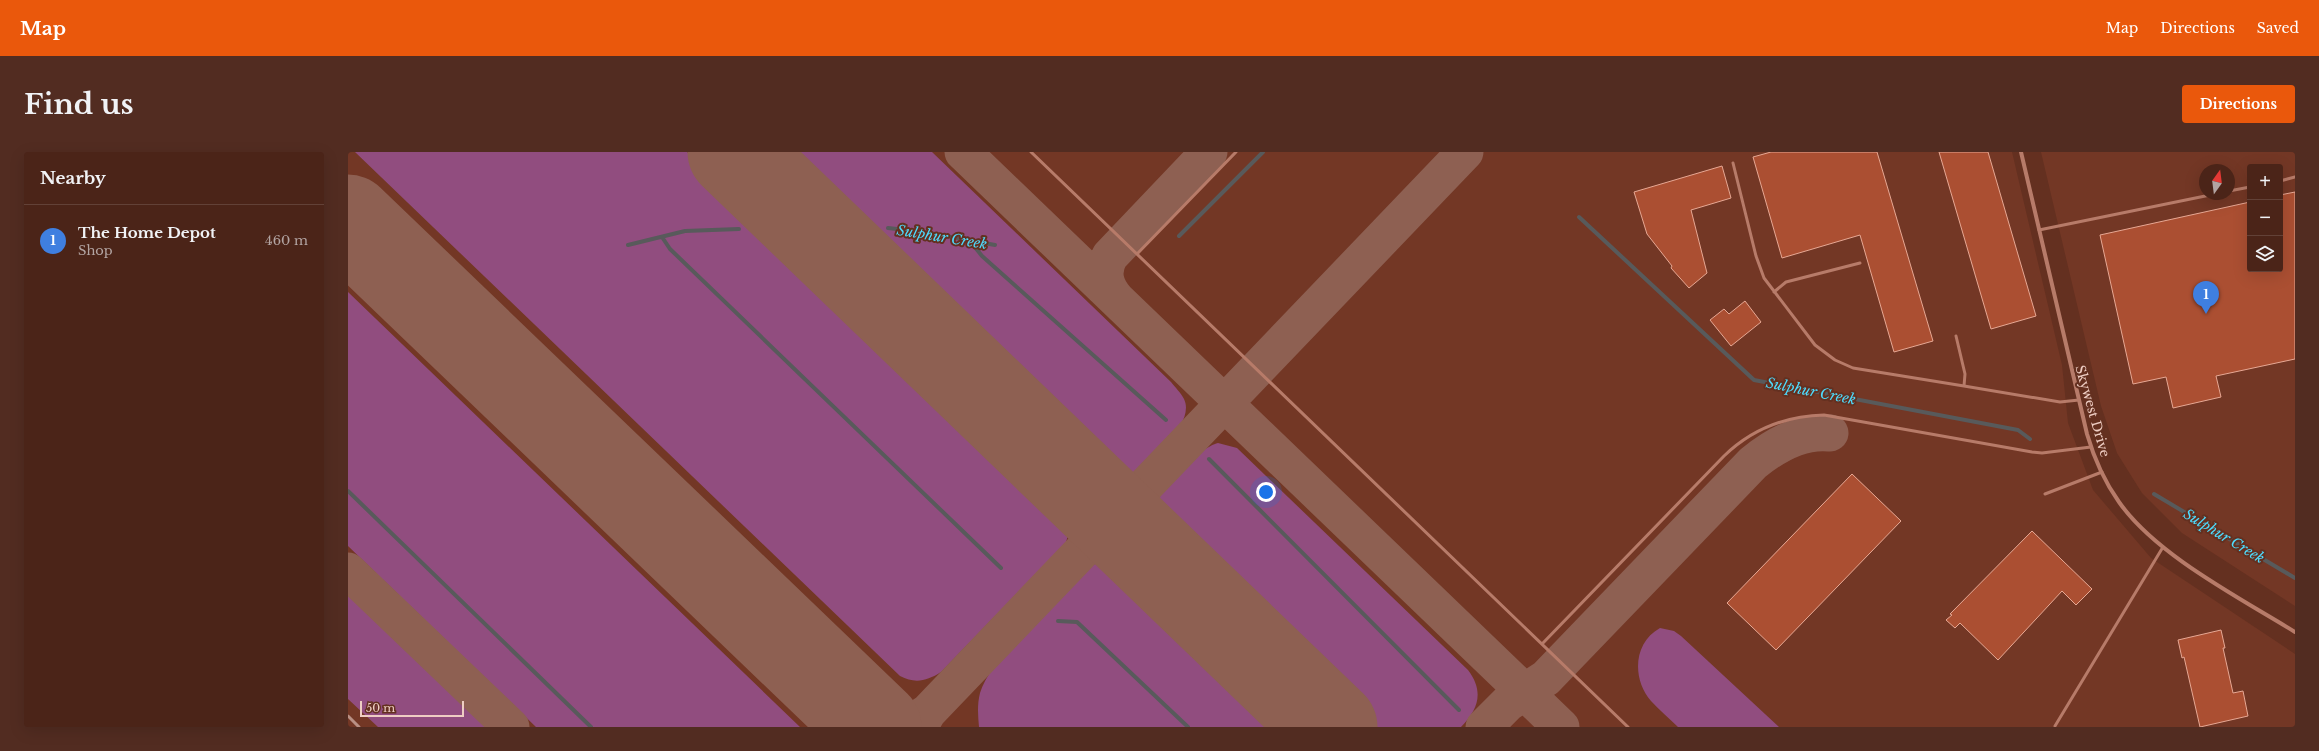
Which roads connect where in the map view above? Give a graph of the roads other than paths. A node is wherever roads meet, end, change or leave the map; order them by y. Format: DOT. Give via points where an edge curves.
graph roads {
  1 [pos="1031,152"];
  2 [pos="1236,152"];
  3 [pos="2021,152"];
  4 [pos="1733,163"];
  5 [pos="2295,178"];
  6 [pos="2283,180"];
  7 [pos="2247,188"];
  8 [pos="2235,190"];
  9 [pos="2199,197"];
  10 [pos="2039,230"];
  11 [pos="1137,254"];
  12 [pos="1860,262"];
  13 [pos="1774,292"];
  14 [pos="1956,336"];
  15 [pos="1964,386"];
  16 [pos="2079,400"];
  17 [pos="2091,447"];
  18 [pos="2102,472"];
  19 [pos="2045,494"];
  20 [pos="2163,547"];
  21 [pos="2295,632"];
  22 [pos="1542,644"];
  23 [pos="2055,726"];
  24 [pos="1628,727"];
  1 -- 11 [label="lane"];
  2 -- 11 [label="lane"];
  3 -- 10 [label="street, Skywest Drive"];
  4 -- 13 [label="lane" via="1756,256 1764,278"];
  5 -- 6 [label="lane"];
  7 -- 8 [label="lane"];
  9 -- 10 [label="lane"];
  10 -- 16 [label="street, Skywest Drive"];
  11 -- 22 [label="lane"];
  12 -- 13 [label="lane" via="1786,282"];
  13 -- 15 [label="lane" via="1815,345 1835,360 1853,368"];
  14 -- 15 [label="lane" via="1965,374"];
  15 -- 16 [label="lane" via="2060,402"];
  16 -- 17 [label="street, Skywest Drive"];
  17 -- 18 [label="street, Skywest Drive"];
  17 -- 22 [label="lane" via="2032,452 1824,415 1803,415 1774,424 1744,439 1724,456"];
  18 -- 19 [label="lane"];
  18 -- 20 [label="street, Skywest Drive" via="2119,503 2135,522"];
  20 -- 21 [label="street, Skywest Drive"];
  20 -- 23 [label="lane"];
  22 -- 24 [label="lane"];
}
